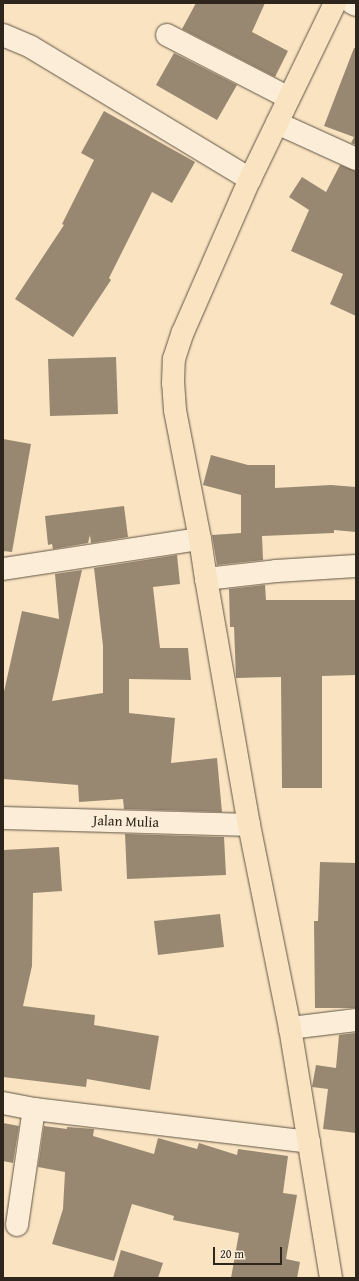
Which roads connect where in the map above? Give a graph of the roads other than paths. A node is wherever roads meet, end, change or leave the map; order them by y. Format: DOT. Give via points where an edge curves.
graph roads {
  1 [pos="335,3"];
  2 [pos="352,3"];
  3 [pos="356,5"];
  4 [pos="3,35"];
  5 [pos="167,35"];
  6 [pos="289,98"];
  7 [pos="277,124"];
  8 [pos="356,159"];
  9 [pos="250,179"];
  10 [pos="200,539"];
  11 [pos="356,566"];
  12 [pos="3,569"];
  13 [pos="206,579"];
  14 [pos="3,818"];
  15 [pos="249,825"];
  16 [pos="356,1020"];
  17 [pos="290,1028"];
  18 [pos="3,1103"];
  19 [pos="34,1109"];
  20 [pos="309,1142"];
  21 [pos="16,1225"];
  22 [pos="331,1278"];
  1 -- 6 [label="main road"];
  2 -- 3 [label="street"];
  4 -- 9 [label="street" via="31,47"];
  5 -- 6 [label="street"];
  6 -- 7 [label="main road"];
  7 -- 8 [label="street"];
  7 -- 9 [label="main road"];
  9 -- 10 [label="main road" via="183,332 174,359 175,410"];
  10 -- 12 [label="street"];
  10 -- 13 [label="main road"];
  11 -- 13 [label="street"];
  13 -- 15 [label="main road"];
  14 -- 15 [label="street, Jalan Mulia"];
  15 -- 17 [label="main road"];
  16 -- 17 [label="street"];
  17 -- 20 [label="main road"];
  18 -- 19 [label="street"];
  19 -- 20 [label="street"];
  19 -- 21 [label="street"];
  20 -- 22 [label="main road"];
}
